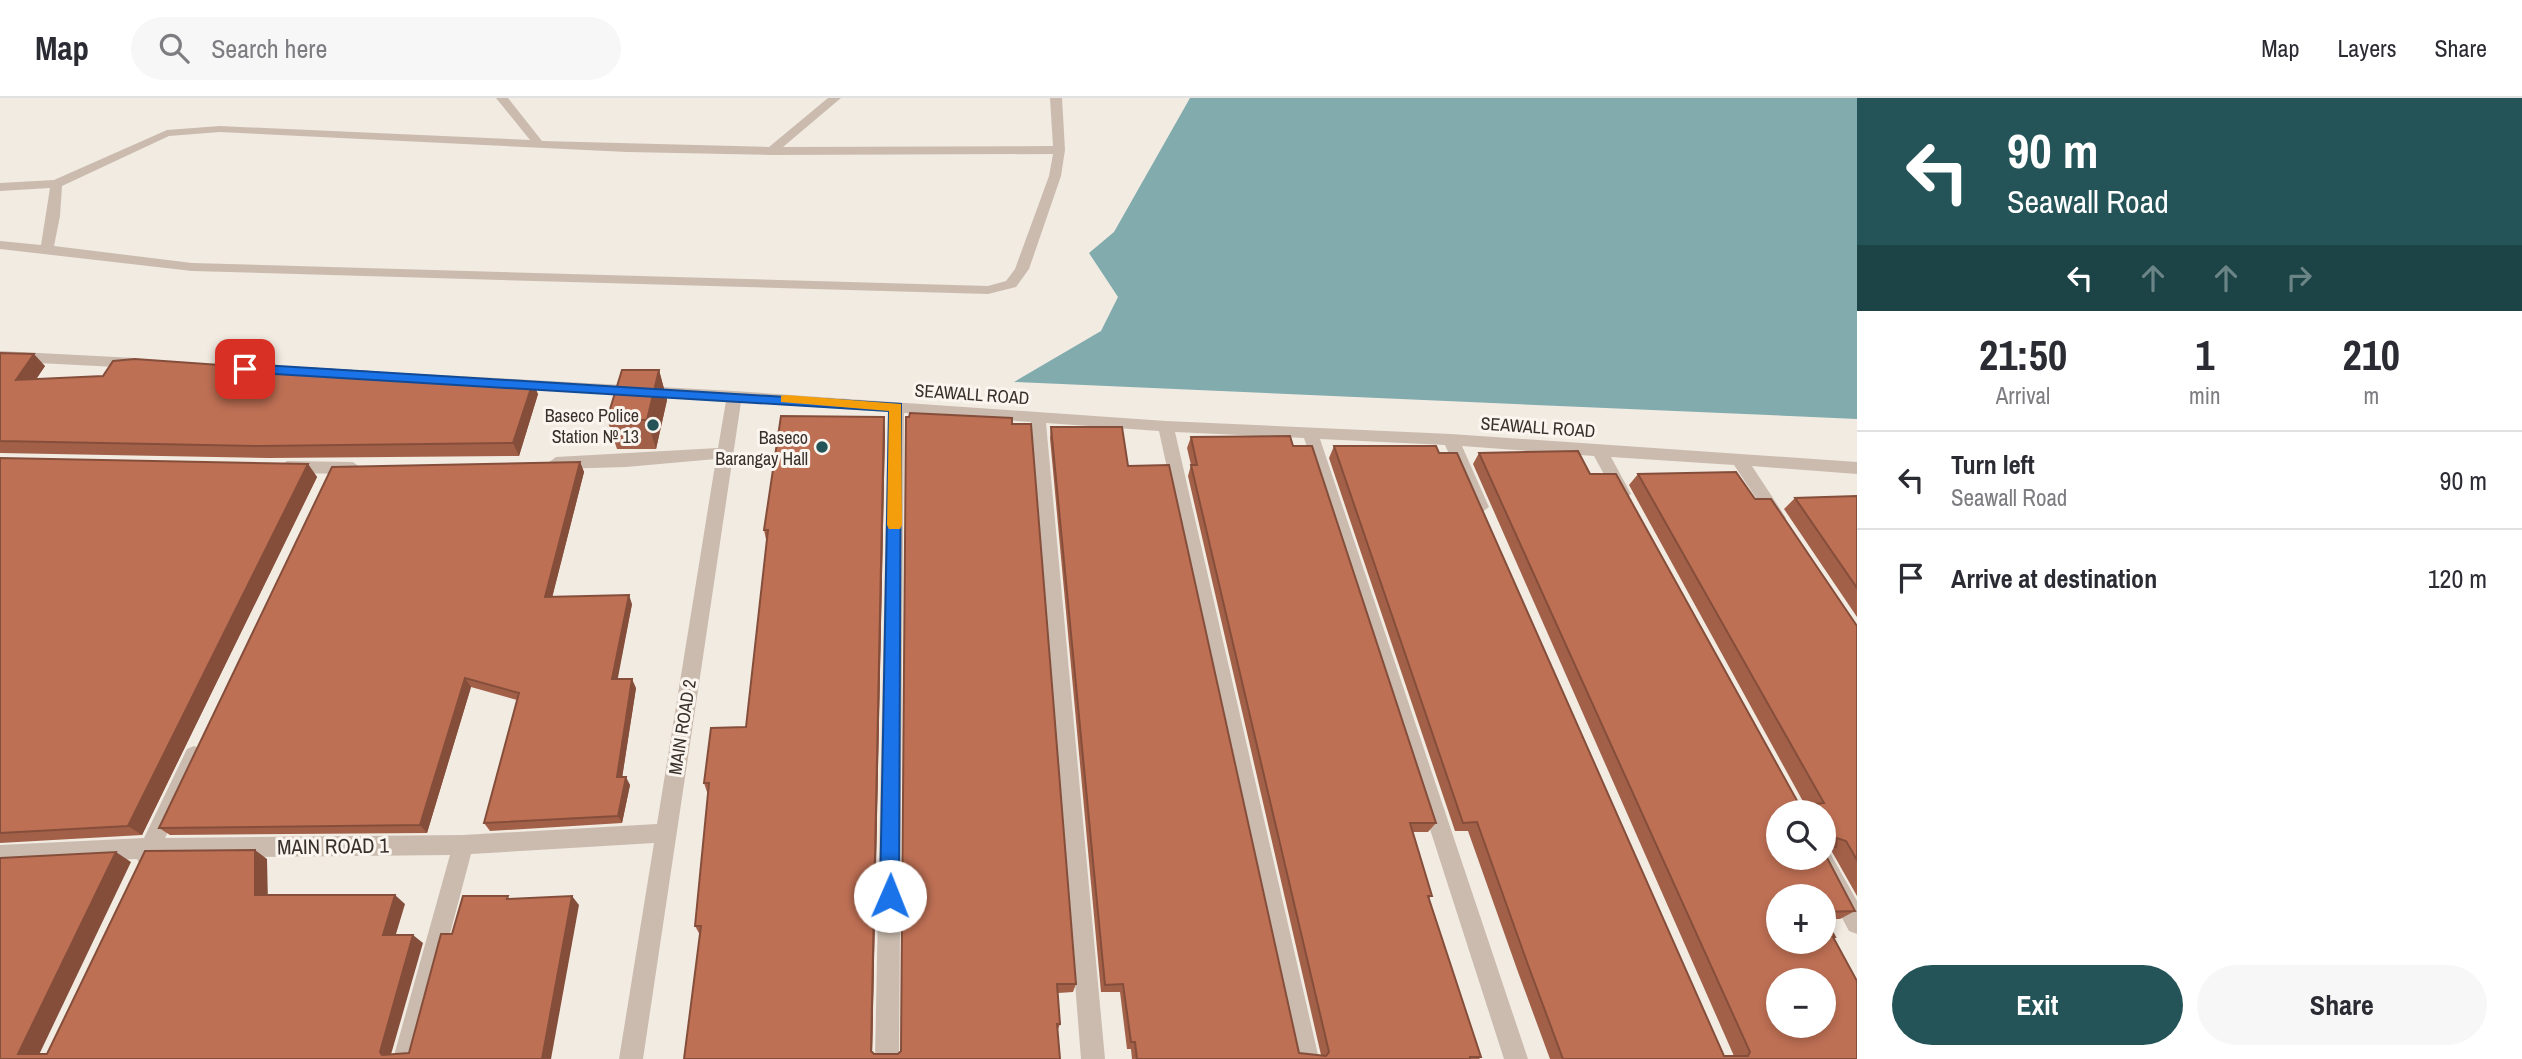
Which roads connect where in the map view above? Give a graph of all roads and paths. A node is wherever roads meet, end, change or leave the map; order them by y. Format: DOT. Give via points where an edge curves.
graph roads {
  1 [pos="502,98"];
  2 [pos="835,98"];
  3 [pos="1056,98"];
  4 [pos="539,144"];
  5 [pos="1059,150"];
  6 [pos="772,151"];
  7 [pos="56,184"];
  8 [pos="0,187"];
  9 [pos="0,246"];
  10 [pos="47,249"];
  11 [pos="0,356"];
  12 [pos="152,364"];
  13 [pos="332,374"];
  14 [pos="734,396"];
  15 [pos="896,407"];
  16 [pos="1038,418"];
  17 [pos="1166,426"];
  18 [pos="1310,433"];
  19 [pos="1451,440"];
  20 [pos="1600,451"];
  21 [pos="724,453"];
  22 [pos="1739,460"];
  23 [pos="546,463"];
  24 [pos="267,467"];
  25 [pos="372,467"];
  26 [pos="1857,468"];
  27 [pos="1633,511"];
  28 [pos="1490,528"];
  29 [pos="1790,537"];
  30 [pos="202,738"];
  31 [pos="665,833"];
  32 [pos="463,845"];
  33 [pos="150,848"];
  34 [pos="0,856"];
  35 [pos="1828,870"];
  36 [pos="138,873"];
  37 [pos="1857,923"];
  38 [pos="405,1059"];
  39 [pos="631,1059"];
  40 [pos="887,1059"];
  41 [pos="1093,1059"];
  42 [pos="1307,1059"];
  43 [pos="1516,1059"];
  1 -- 4 [label="street"];
  2 -- 6 [label="street"];
  3 -- 5 [label="street"];
  4 -- 6 [label="street"];
  4 -- 7 [label="street" via="220,129 167,132"];
  5 -- 6 [label="street"];
  5 -- 10 [label="street" via="1055,176 1022,269 1011,284 988,290 192,267"];
  7 -- 8 [label="street"];
  7 -- 10 [label="street"];
  9 -- 10 [label="street"];
  11 -- 12 [label="street"];
  13 -- 14 [label="street, SEAWALL ROAD"];
  14 -- 15 [label="street, SEAWALL ROAD"];
  14 -- 21 [label="street, MAIN ROAD 2"];
  15 -- 16 [label="street, SEAWALL ROAD"];
  15 -- 40 [label="street"];
  16 -- 17 [label="street, SEAWALL ROAD"];
  16 -- 41 [label="street"];
  17 -- 18 [label="street, SEAWALL ROAD"];
  17 -- 42 [label="street"];
  18 -- 19 [label="street, SEAWALL ROAD"];
  18 -- 43 [label="street"];
  19 -- 20 [label="street, SEAWALL ROAD"];
  19 -- 28 [label="street"];
  20 -- 22 [label="street, SEAWALL ROAD"];
  20 -- 27 [label="street"];
  21 -- 23 [label="street"];
  21 -- 31 [label="street, MAIN ROAD 2"];
  22 -- 26 [label="street, SEAWALL ROAD"];
  22 -- 29 [label="street"];
  24 -- 25 [label="street" via="329,474"];
  30 -- 33 [label="street"];
  31 -- 32 [label="street, MAIN ROAD 1"];
  31 -- 39 [label="street, MAIN ROAD 2"];
  32 -- 33 [label="street, MAIN ROAD 1"];
  32 -- 38 [label="street"];
  33 -- 34 [label="street, MAIN ROAD 1"];
  33 -- 36 [label="street"];
  35 -- 37 [label="street"];
}
